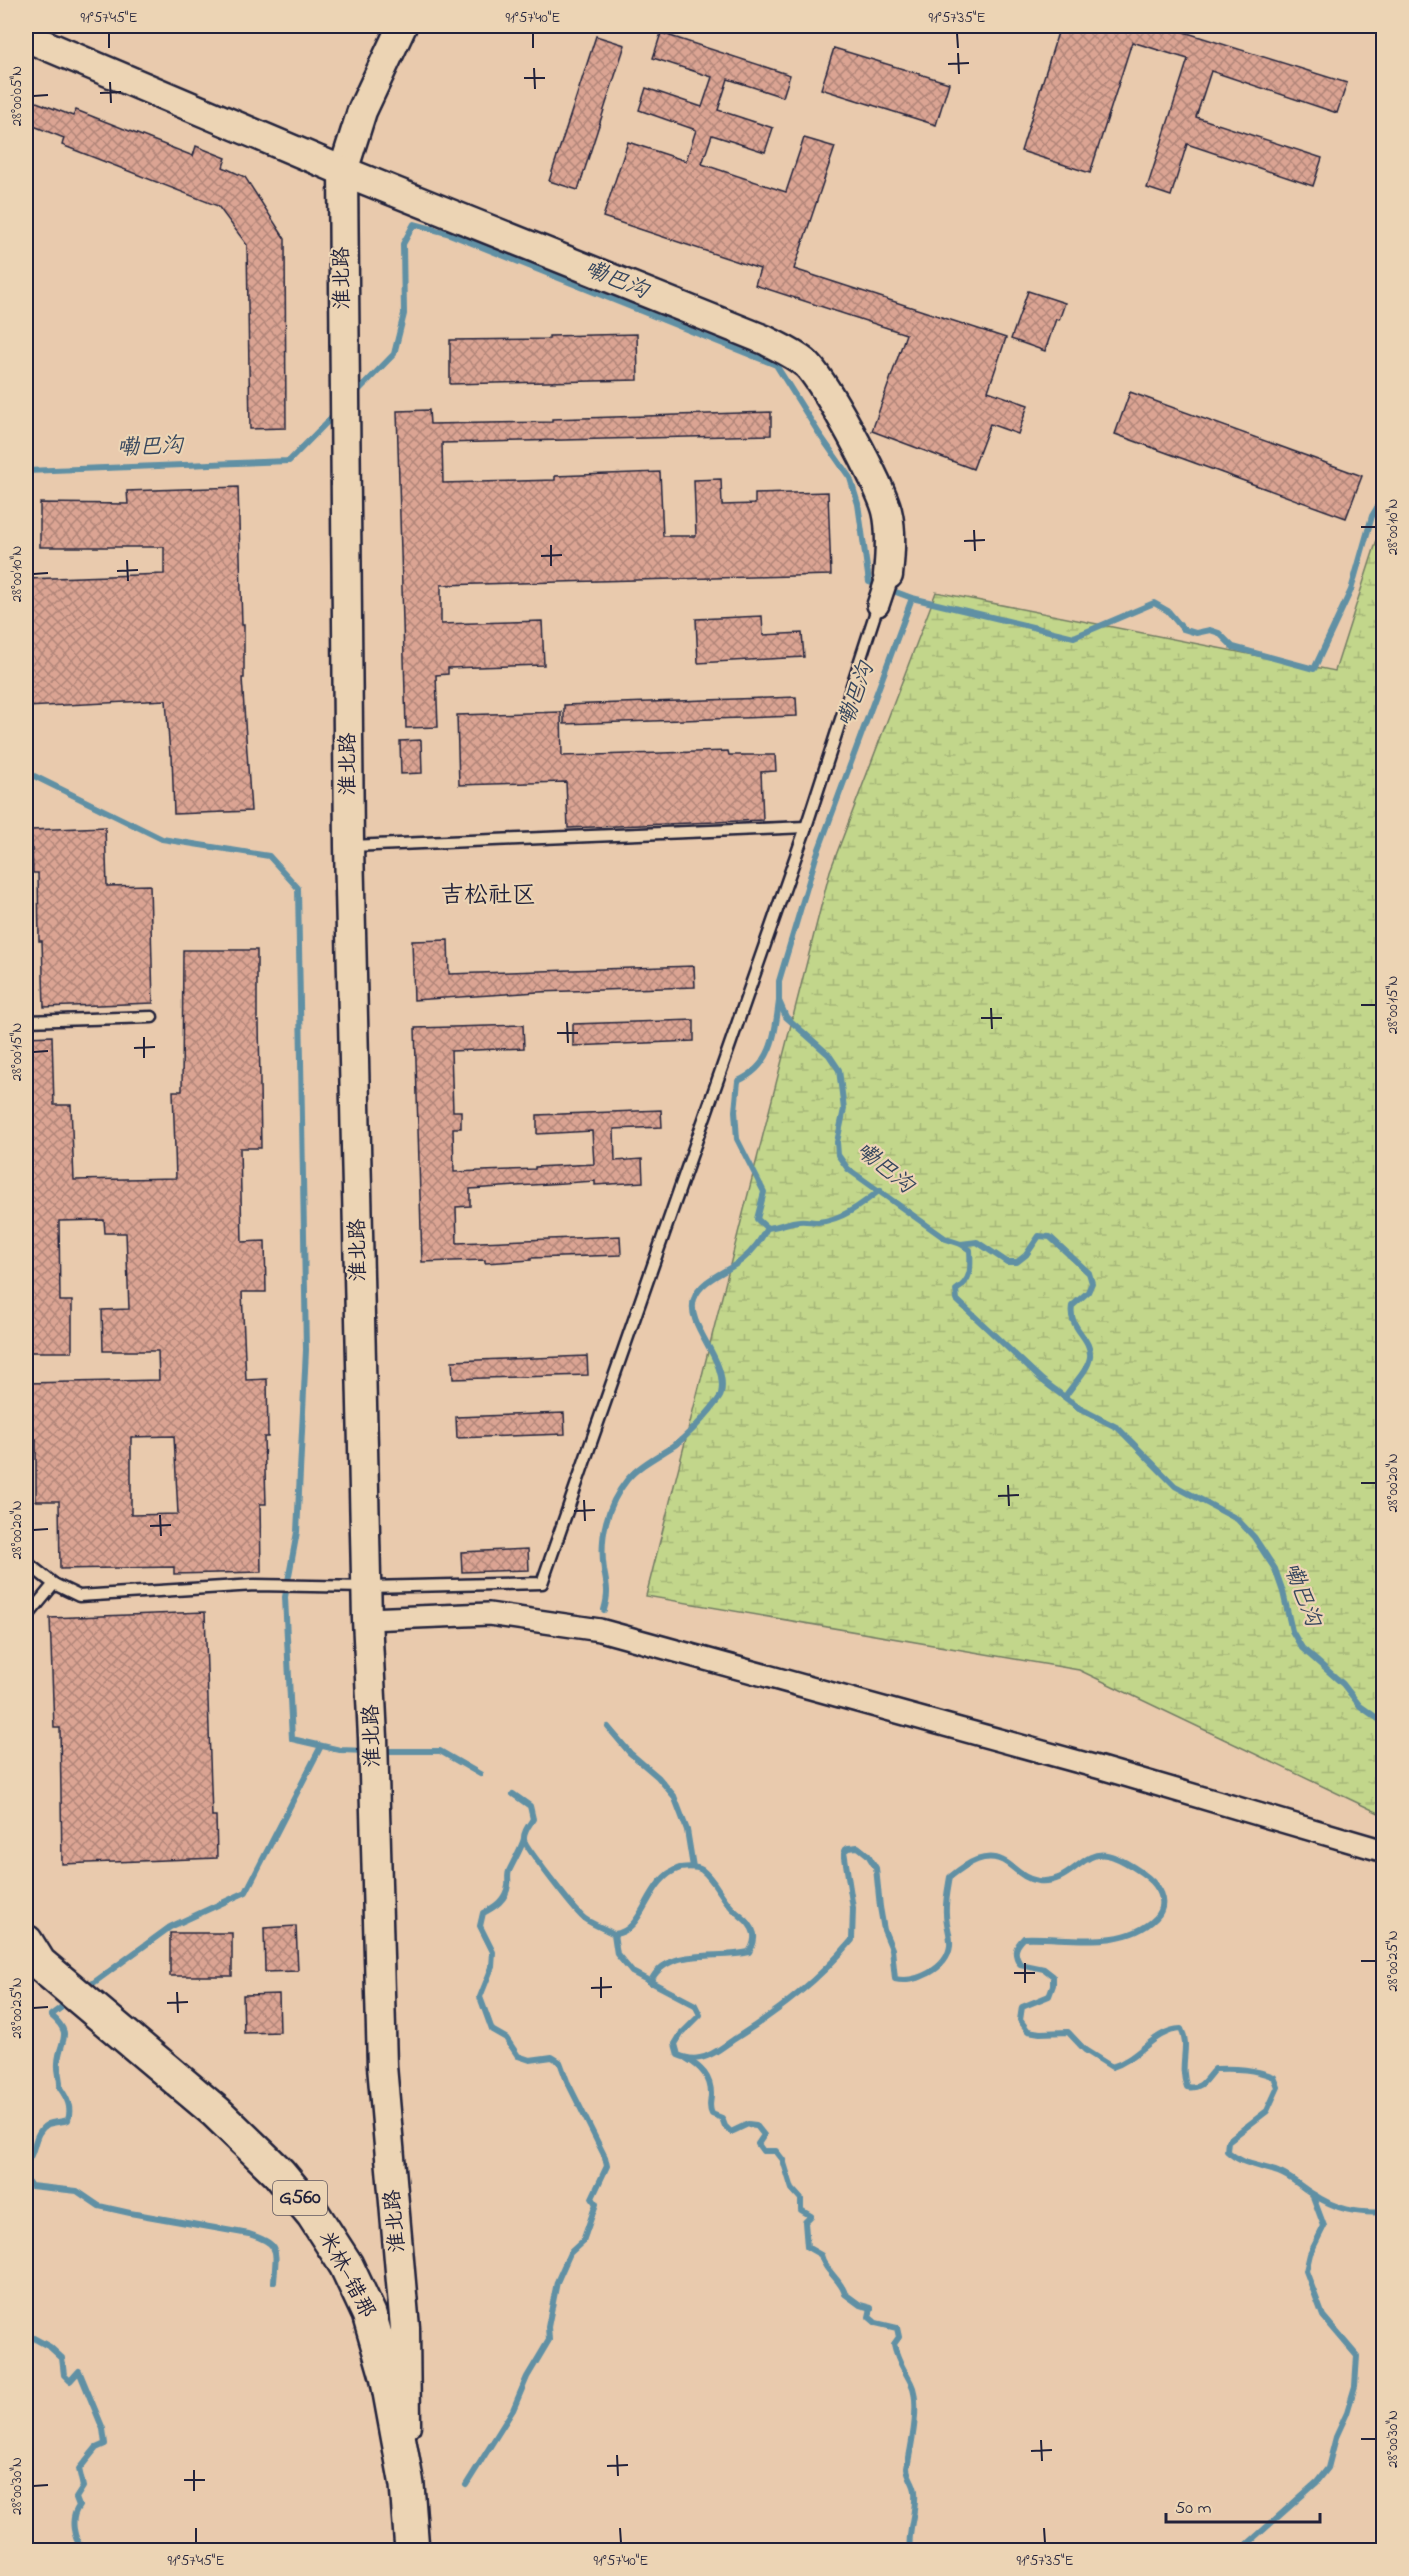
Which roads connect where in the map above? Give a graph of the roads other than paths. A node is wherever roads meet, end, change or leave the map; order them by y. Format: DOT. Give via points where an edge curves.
graph roads {
  1 [pos="402,26"];
  2 [pos="26,37"];
  3 [pos="343,171"];
  4 [pos="888,575"];
  5 [pos="878,605"];
  6 [pos="806,827"];
  7 [pos="349,846"];
  8 [pos="152,1017"];
  9 [pos="26,1021"];
  10 [pos="26,1562"];
  11 [pos="54,1584"];
  12 [pos="368,1587"];
  13 [pos="26,1618"];
  14 [pos="367,1619"];
  15 [pos="1383,1851"];
  16 [pos="30,1957"];
  17 [pos="407,2485"];
  18 [pos="412,2550"];
  1 -- 3 [label="street, 淮北路" via="362,111"];
  2 -- 3 [label="street"];
  3 -- 4 [label="street" via="765,339 806,363 865,460 887,510"];
  3 -- 7 [label="street, 淮北路"];
  4 -- 5 [label="street"];
  5 -- 6 [label="lane"];
  6 -- 7 [label="lane"];
  6 -- 12 [label="lane" via="542,1583"];
  7 -- 12 [label="street, 淮北路"];
  8 -- 9 [label="lane"];
  10 -- 11 [label="lane"];
  11 -- 12 [label="lane" via="80,1596 255,1585"];
  11 -- 13 [label="lane"];
  12 -- 14 [label="street, 淮北路"];
  14 -- 15 [label="street" via="489,1614 600,1630 1101,1768"];
  14 -- 17 [label="street, 淮北路" via="382,2066 405,2328"];
  16 -- 17 [label="highway, 米林—错那 / G560" via="216,2112 279,2173 313,2214 346,2265 369,2314 387,2376"];
  17 -- 18 [label="highway, 米林—错那 / G560"];
}
